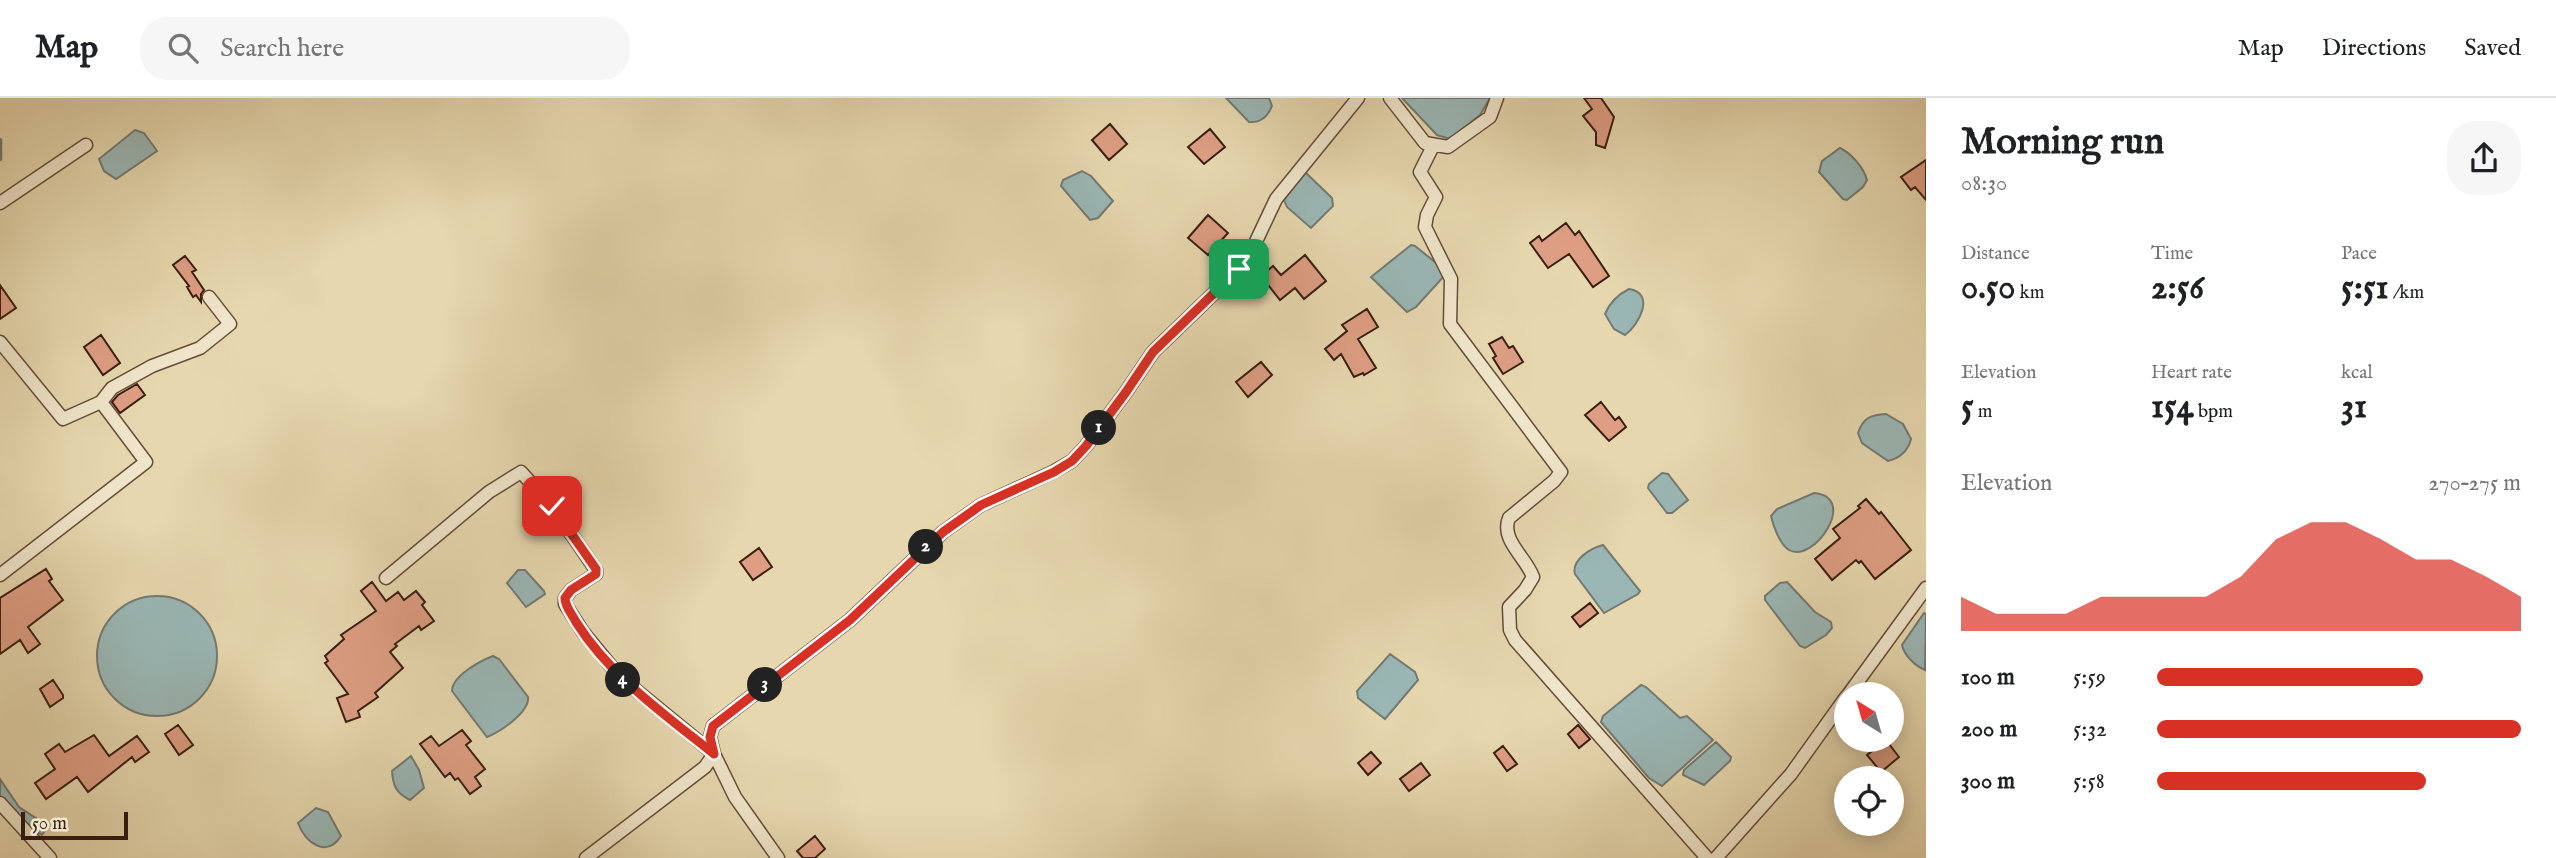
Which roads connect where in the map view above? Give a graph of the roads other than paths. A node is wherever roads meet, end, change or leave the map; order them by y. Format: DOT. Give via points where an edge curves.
graph roads {
  1 [pos="1358,98"];
  2 [pos="1390,98"];
  3 [pos="1497,98"];
  4 [pos="86,145"];
  5 [pos="1433,146"];
  6 [pos="0,203"];
  7 [pos="209,297"];
  8 [pos="0,342"];
  9 [pos="101,401"];
  10 [pos="0,575"];
  11 [pos="387,578"];
  12 [pos="1926,587"];
  13 [pos="1857,682"];
  14 [pos="1834,714"];
  15 [pos="714,754"];
  16 [pos="0,803"];
  17 [pos="51,858"];
  18 [pos="586,858"];
  19 [pos="778,858"];
  20 [pos="1707,858"];
  21 [pos="1716,858"];
  1 -- 15 [label="street" via="1276,199 1239,269 1153,352 1072,461 981,505 943,532 850,620 713,726"];
  2 -- 5 [label="street" via="1425,144"];
  3 -- 5 [label="street" via="1490,117 1448,147"];
  4 -- 6 [label="street"];
  5 -- 20 [label="street" via="1420,172 1436,197 1425,228 1451,279 1450,324 1561,472 1506,525 1508,539 1532,577 1509,607 1510,630"];
  7 -- 9 [label="street" via="230,324 200,348 112,388"];
  8 -- 9 [label="street" via="63,419"];
  9 -- 10 [label="street" via="146,462"];
  11 -- 15 [label="street" via="489,492 521,472 552,506 596,569 596,574 565,598 583,632 620,677"];
  12 -- 13 [label="street"];
  14 -- 21 [label="street" via="1791,774"];
  15 -- 18 [label="street" via="701,771"];
  15 -- 19 [label="street" via="735,797"];
  16 -- 17 [label="street"];
}
